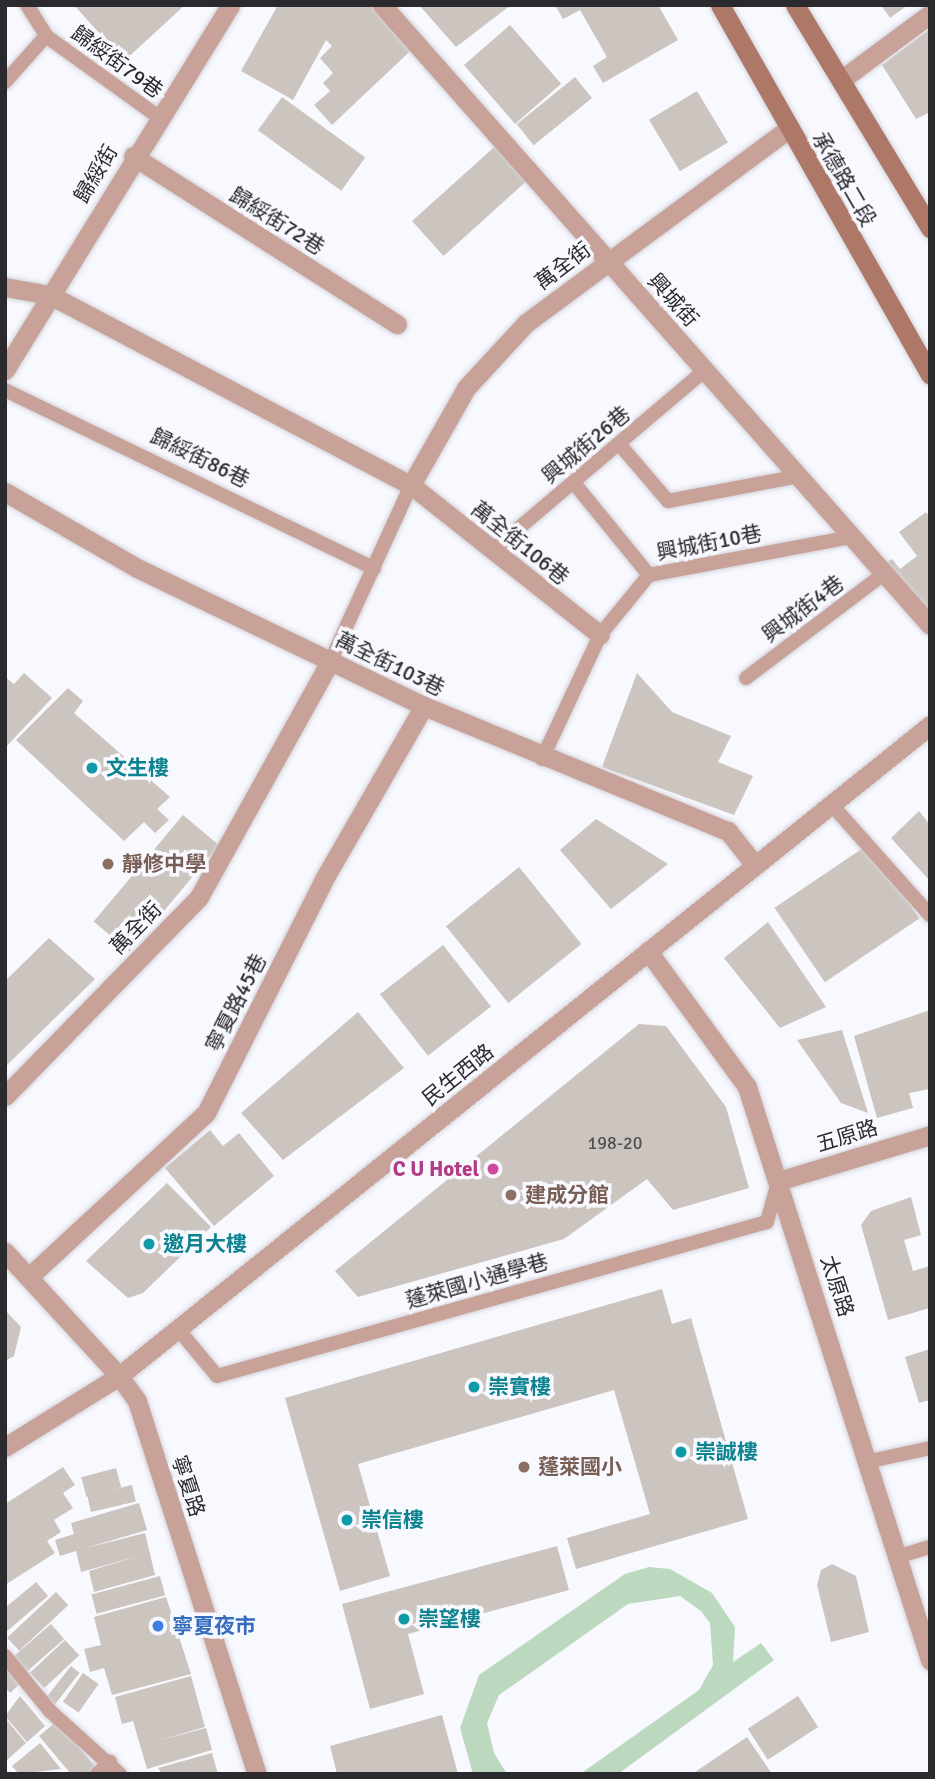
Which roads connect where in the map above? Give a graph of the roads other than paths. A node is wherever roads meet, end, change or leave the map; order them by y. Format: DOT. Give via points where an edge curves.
graph roads {
  1 [pos="27,5"];
  2 [pos="230,5"];
  3 [pos="382,5"];
  4 [pos="720,5"];
  5 [pos="795,5"];
  6 [pos="930,14"];
  7 [pos="46,36"];
  8 [pos="841,80"];
  9 [pos="5,82"];
  10 [pos="160,118"];
  11 [pos="790,128"];
  12 [pos="133,156"];
  13 [pos="930,228"];
  14 [pos="608,261"];
  15 [pos="5,287"];
  16 [pos="50,295"];
  17 [pos="397,324"];
  18 [pos="5,370"];
  19 [pos="705,370"];
  20 [pos="930,374"];
  21 [pos="5,390"];
  22 [pos="620,445"];
  23 [pos="799,476"];
  24 [pos="574,483"];
  25 [pos="411,485"];
  26 [pos="5,492"];
  27 [pos="853,537"];
  28 [pos="493,550"];
  29 [pos="374,568"];
  30 [pos="885,573"];
  31 [pos="649,575"];
  32 [pos="930,625"];
  33 [pos="600,635"];
  34 [pos="331,660"];
  35 [pos="746,678"];
  36 [pos="424,706"];
  37 [pos="930,725"];
  38 [pos="542,759"];
  39 [pos="831,804"];
  40 [pos="755,865"];
  41 [pos="930,915"];
  42 [pos="648,951"];
  43 [pos="5,1096"];
  44 [pos="930,1135"];
  45 [pos="778,1181"];
  46 [pos="5,1252"];
  47 [pos="31,1275"];
  48 [pos="178,1329"];
  49 [pos="119,1376"];
  50 [pos="5,1447"];
  51 [pos="930,1448"];
  52 [pos="870,1461"];
  53 [pos="930,1547"];
  54 [pos="900,1556"];
  55 [pos="5,1656"];
  56 [pos="930,1660"];
  57 [pos="110,1762"];
  58 [pos="97,1774"];
  59 [pos="120,1774"];
  60 [pos="257,1774"];
  1 -- 7 [label="lane, 歸綏街79巷"];
  2 -- 10 [label="street, 歸綏街"];
  3 -- 14 [label="street, 興城街"];
  4 -- 11 [label="main road, 承德路二段"];
  5 -- 8 [label="main road"];
  6 -- 8 [label="street"];
  7 -- 9 [label="lane"];
  7 -- 10 [label="lane, 歸綏街79巷"];
  8 -- 13 [label="main road"];
  10 -- 12 [label="street, 歸綏街"];
  11 -- 14 [label="street, 萬全街"];
  11 -- 20 [label="main road, 承德路二段"];
  12 -- 16 [label="street, 歸綏街"];
  12 -- 17 [label="street, 歸綏街72巷"];
  14 -- 19 [label="street, 興城街"];
  14 -- 25 [label="street, 萬全街" via="526,323 466,388"];
  15 -- 16 [label="street"];
  16 -- 18 [label="street, 歸綏街"];
  16 -- 25 [label="street"];
  19 -- 22 [label="lane, 興城街26巷"];
  19 -- 23 [label="street, 興城街"];
  21 -- 29 [label="lane, 歸綏街86巷"];
  22 -- 23 [label="lane" via="668,501"];
  22 -- 24 [label="lane, 興城街26巷"];
  23 -- 27 [label="street, 興城街"];
  24 -- 28 [label="lane, 興城街26巷"];
  24 -- 31 [label="lane"];
  25 -- 28 [label="street, 萬全街106巷"];
  25 -- 29 [label="lane"];
  26 -- 34 [label="street, 萬全街103巷" via="137,568"];
  27 -- 30 [label="street, 興城街"];
  27 -- 31 [label="lane, 興城街10巷"];
  28 -- 33 [label="street, 萬全街106巷"];
  29 -- 34 [label="lane"];
  30 -- 32 [label="street, 興城街"];
  30 -- 35 [label="lane, 興城街4巷"];
  31 -- 33 [label="lane, 興城街10巷"];
  33 -- 38 [label="lane, 興城街10巷"];
  34 -- 36 [label="street, 萬全街103巷"];
  34 -- 43 [label="street, 萬全街" via="199,897"];
  36 -- 38 [label="street, 萬全街103巷"];
  36 -- 47 [label="street, 寧夏路45巷" via="324,879 206,1113"];
  37 -- 39 [label="street, 民生西路"];
  38 -- 40 [label="street, 萬全街103巷" via="728,831"];
  39 -- 40 [label="street, 民生西路"];
  39 -- 41 [label="lane"];
  40 -- 42 [label="street, 民生西路"];
  42 -- 45 [label="street, 太原路" via="747,1087"];
  42 -- 48 [label="street, 民生西路"];
  44 -- 45 [label="street, 五原路"];
  45 -- 48 [label="lane, 蓬萊國小通學巷" via="767,1222 217,1376"];
  45 -- 52 [label="street, 太原路"];
  46 -- 47 [label="street, 寧夏路"];
  47 -- 49 [label="street, 寧夏路"];
  48 -- 49 [label="street, 民生西路"];
  49 -- 50 [label="street, 民生西路"];
  49 -- 60 [label="street, 寧夏路" via="136,1401"];
  51 -- 52 [label="lane"];
  52 -- 54 [label="street, 太原路"];
  53 -- 54 [label="lane"];
  54 -- 56 [label="street, 太原路"];
  55 -- 57 [label="lane" via="50,1710"];
  57 -- 58 [label="lane"];
  57 -- 59 [label="lane"];
}
